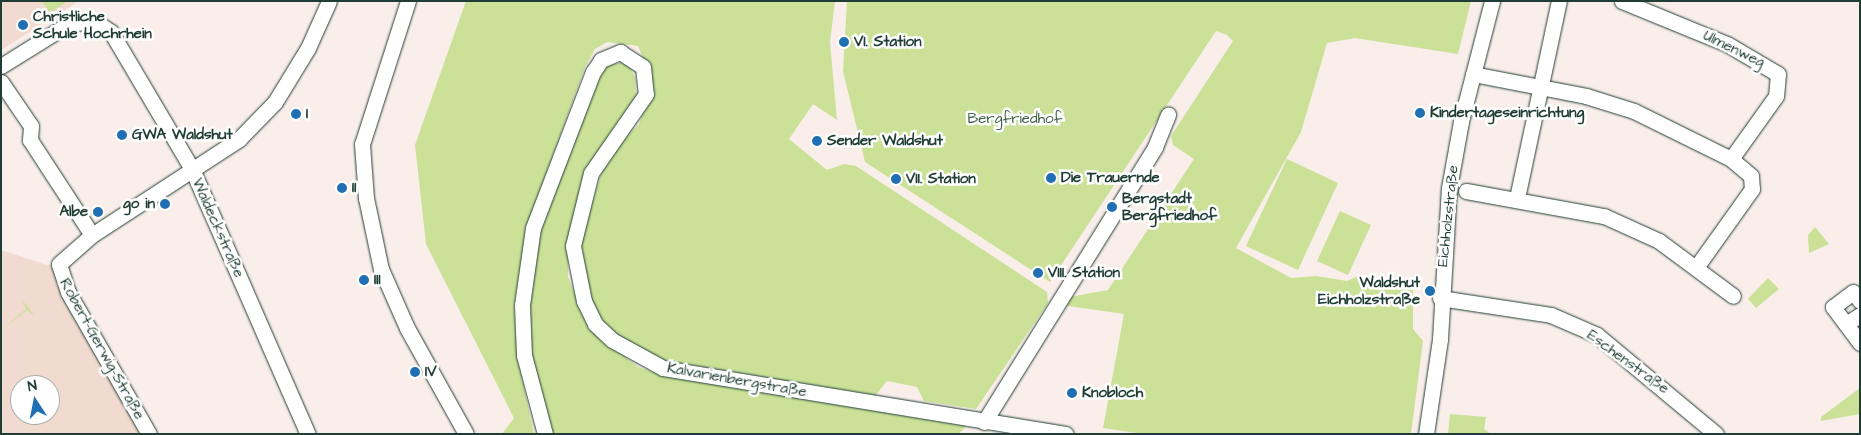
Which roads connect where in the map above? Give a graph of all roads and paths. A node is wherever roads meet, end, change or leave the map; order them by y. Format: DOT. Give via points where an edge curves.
graph roads {
  1 [pos="329,1"];
  2 [pos="408,1"];
  3 [pos="1492,1"];
  4 [pos="1559,1"];
  5 [pos="1622,1"];
  6 [pos="1,66"];
  7 [pos="1473,74"];
  8 [pos="1,82"];
  9 [pos="1537,86"];
  10 [pos="1168,115"];
  11 [pos="1731,159"];
  12 [pos="192,169"];
  13 [pos="1466,191"];
  14 [pos="1517,198"];
  15 [pos="92,235"];
  16 [pos="1697,266"];
  17 [pos="1733,296"];
  18 [pos="1440,298"];
  19 [pos="1860,301"];
  20 [pos="1860,315"];
  21 [pos="1846,324"];
  22 [pos="1860,343"];
  23 [pos="984,422"];
  24 [pos="149,434"];
  25 [pos="308,434"];
  26 [pos="466,434"];
  27 [pos="545,434"];
  28 [pos="1066,434"];
  29 [pos="1426,434"];
  30 [pos="1716,434"];
  1 -- 12 [label="street" via="308,48 275,102 239,139"];
  2 -- 26 [label="street" via="362,144 366,198 385,277 407,328"];
  3 -- 7 [label="street, Eichholzstraße"];
  4 -- 9 [label="street"];
  5 -- 11 [label="street, Ulmenweg" via="1727,44 1778,74 1776,96"];
  6 -- 12 [label="street, Waldeckstraße" via="70,23 96,22 111,32"];
  7 -- 9 [label="street"];
  7 -- 18 [label="street, Eichholzstraße" via="1450,188"];
  8 -- 15 [label="street" via="31,126 30,140"];
  9 -- 11 [label="street" via="1634,111"];
  9 -- 14 [label="street"];
  10 -- 23 [label="street" via="1154,147"];
  11 -- 16 [label="street" via="1751,176 1752,189"];
  12 -- 15 [label="street"];
  12 -- 25 [label="street, Waldeckstraße"];
  13 -- 14 [label="street"];
  14 -- 16 [label="street" via="1604,216 1659,241"];
  15 -- 24 [label="street, Robert-Gerwig-Straße" via="59,264 68,292"];
  16 -- 17 [label="street"];
  18 -- 29 [label="street, Eichholzstraße" via="1440,338"];
  18 -- 30 [label="street, Eschenstraße" via="1550,315 1597,335"];
  19 -- 21 [label="street" via="1853,292 1833,307"];
  20 -- 21 [label="street"];
  21 -- 22 [label="street"];
  23 -- 27 [label="street, Kalvarienbergstraße" via="663,368 632,352 595,324 576,274 573,246 591,173 606,148 635,116 646,94 642,67 620,52 601,60 593,72 533,228 522,305 524,355"];
  23 -- 28 [label="street"];
}
